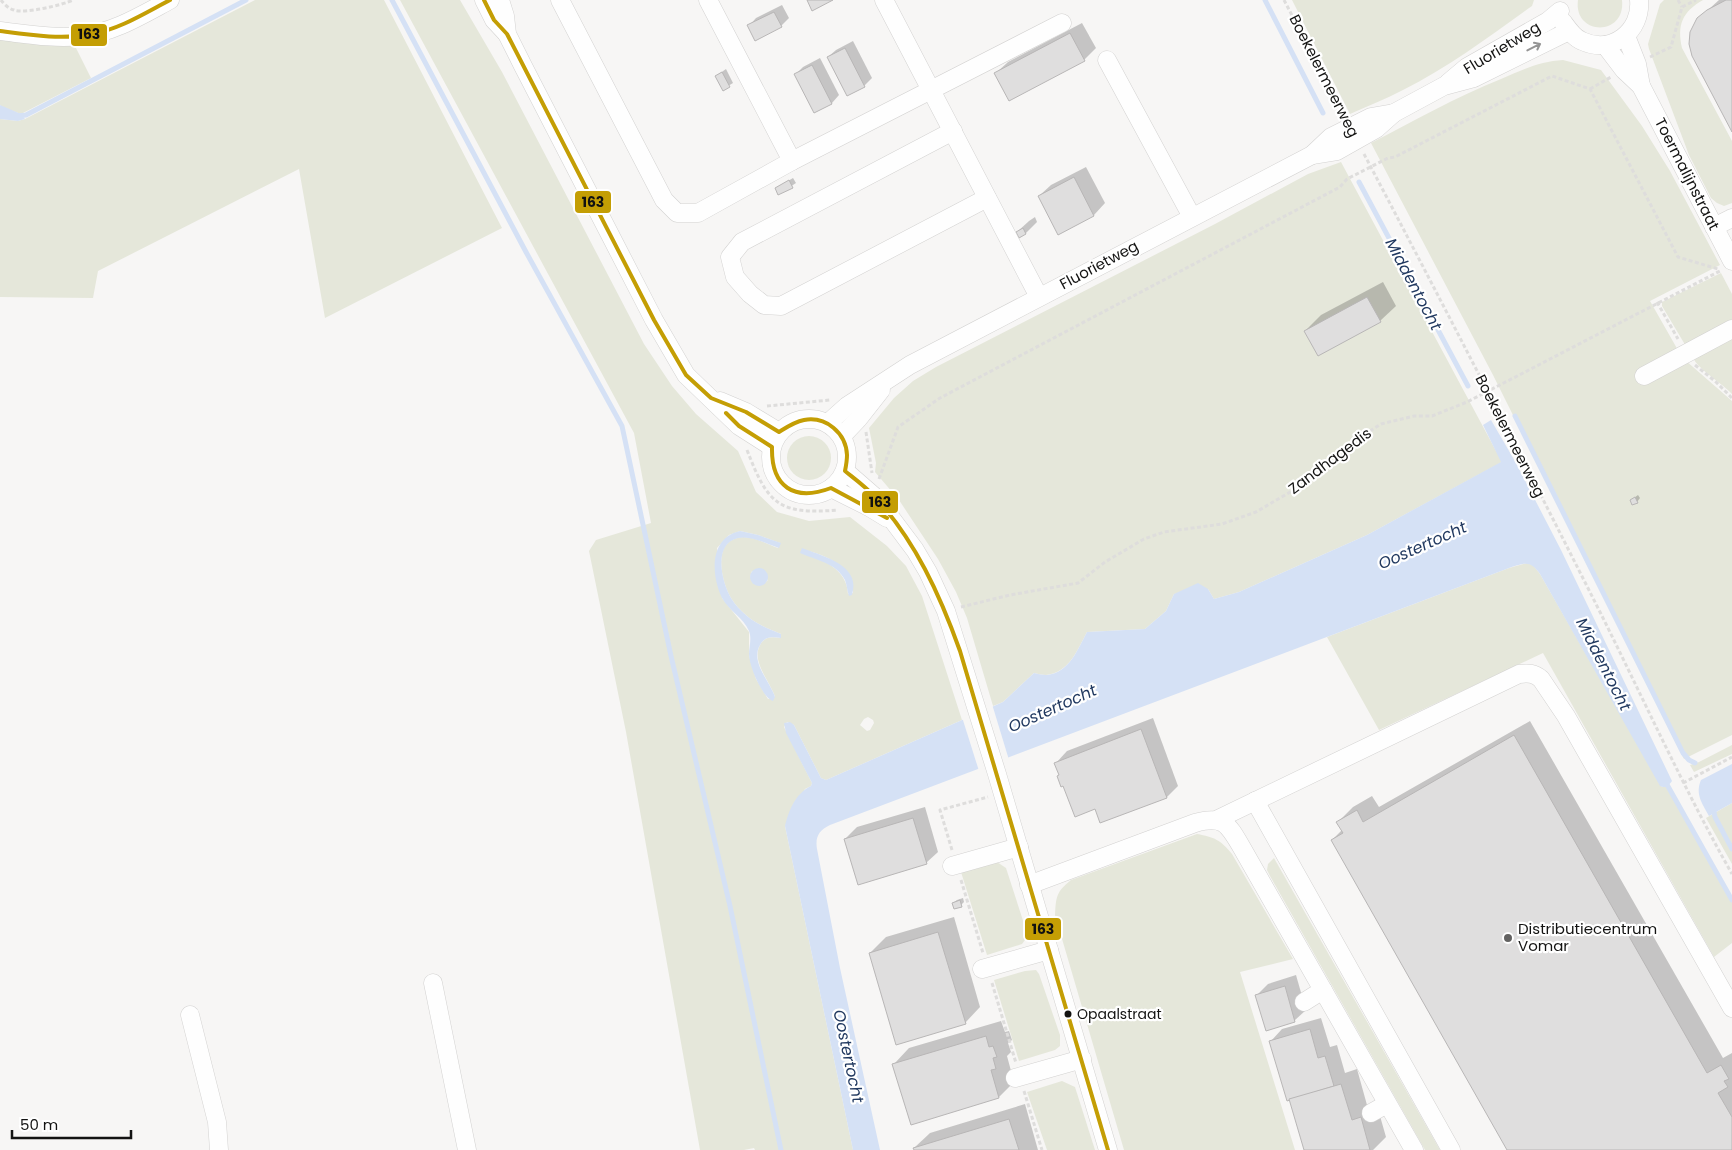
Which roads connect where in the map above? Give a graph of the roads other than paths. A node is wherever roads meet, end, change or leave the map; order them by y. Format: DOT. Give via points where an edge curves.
graph roads {
  1 [pos="170,0"];
  2 [pos="484,0"];
  3 [pos="500,0"];
  4 [pos="560,0"];
  5 [pos="708,0"];
  6 [pos="884,0"];
  7 [pos="1639,0"];
  8 [pos="1560,5"];
  9 [pos="1062,23"];
  10 [pos="0,31"];
  11 [pos="1569,31"];
  12 [pos="508,34"];
  13 [pos="1626,36"];
  14 [pos="1605,45"];
  15 [pos="1107,60"];
  16 [pos="1444,86"];
  17 [pos="1641,86"];
  18 [pos="932,90"];
  19 [pos="953,131"];
  20 [pos="792,161"];
  21 [pos="987,198"];
  22 [pos="1192,217"];
  23 [pos="1732,218"];
  24 [pos="1714,227"];
  25 [pos="1727,266"];
  26 [pos="1039,297"];
  27 [pos="1732,329"];
  28 [pos="1644,376"];
  29 [pos="888,380"];
  30 [pos="828,423"];
  31 [pos="842,436"];
  32 [pos="775,439"];
  33 [pos="845,472"];
  34 [pos="831,488"];
  35 [pos="894,522"];
  36 [pos="1255,801"];
  37 [pos="1218,819"];
  38 [pos="1018,847"];
  39 [pos="952,866"];
  40 [pos="1029,885"];
  41 [pos="1049,950"];
  42 [pos="982,969"];
  43 [pos="433,983"];
  44 [pos="1323,990"];
  45 [pos="1304,1002"];
  46 [pos="1732,1008"];
  47 [pos="190,1015"];
  48 [pos="1082,1059"];
  49 [pos="1015,1078"];
  50 [pos="1388,1104"];
  51 [pos="1371,1113"];
  52 [pos="219,1150"];
  53 [pos="467,1150"];
  54 [pos="1108,1150"];
  55 [pos="1414,1150"];
  56 [pos="1451,1150"];
  1 -- 10 [label="street" via="98,33 58,36"];
  2 -- 12 [label="street" via="494,20"];
  3 -- 12 [label="street"];
  4 -- 20 [label="street" via="664,200 677,213 698,212"];
  5 -- 20 [label="street"];
  6 -- 18 [label="street"];
  7 -- 13 [label="street" via="1638,18"];
  8 -- 11 [label="street" via="1563,23"];
  8 -- 16 [label="street, Fluorietweg" via="1542,24 1467,67"];
  9 -- 18 [label="street"];
  11 -- 14 [label="street" via="1580,41"];
  16 -- 11 [label="street, Fluorietweg, one-way" via="1474,78"];
  12 -- 32 [label="street" via="561,142 686,375 711,398 746,412"];
  13 -- 14 [label="street"];
  13 -- 17 [label="street, Toermalijnstraat"];
  14 -- 17 [label="street, Toermalijnstraat"];
  15 -- 22 [label="street"];
  16 -- 22 [label="street, Fluorietweg" via="1394,113 1376,129 1354,134 1336,151 1312,155"];
  17 -- 24 [label="street, Toermalijnstraat"];
  18 -- 19 [label="street"];
  18 -- 20 [label="street"];
  19 -- 21 [label="street"];
  19 -- 21 [label="street" via="742,242 730,257 735,277 764,305 781,306"];
  21 -- 26 [label="street"];
  22 -- 26 [label="street, Fluorietweg"];
  23 -- 24 [label="street"];
  24 -- 25 [label="street, Toermalijnstraat"];
  26 -- 29 [label="street, Fluorietweg" via="910,365"];
  27 -- 28 [label="street"];
  29 -- 30 [label="street, Fluorietweg"];
  29 -- 31 [label="street, Fluorietweg"];
  30 -- 31 [label="street"];
  30 -- 32 [label="street" via="820,420 794,421"];
  31 -- 33 [label="street" via="847,450"];
  32 -- 34 [label="street" via="770,459 772,470 787,489 809,496"];
  33 -- 34 [label="street"];
  33 -- 35 [label="street" via="876,498"];
  34 -- 35 [label="street"];
  35 -- 38 [label="street" via="919,556 946,611"];
  36 -- 37 [label="street"];
  36 -- 46 [label="street" via="1520,674 1536,675 1566,716"];
  36 -- 56 [label="street"];
  37 -- 40 [label="street" via="1195,823"];
  37 -- 44 [label="street" via="1233,832"];
  38 -- 39 [label="street"];
  38 -- 40 [label="street"];
  40 -- 41 [label="street"];
  41 -- 42 [label="street"];
  41 -- 48 [label="street"];
  43 -- 53 [label="street"];
  44 -- 45 [label="street"];
  44 -- 50 [label="street"];
  47 -- 52 [label="street" via="217,1122"];
  48 -- 49 [label="street"];
  48 -- 54 [label="street"];
  50 -- 51 [label="street"];
  50 -- 55 [label="street"];
}
